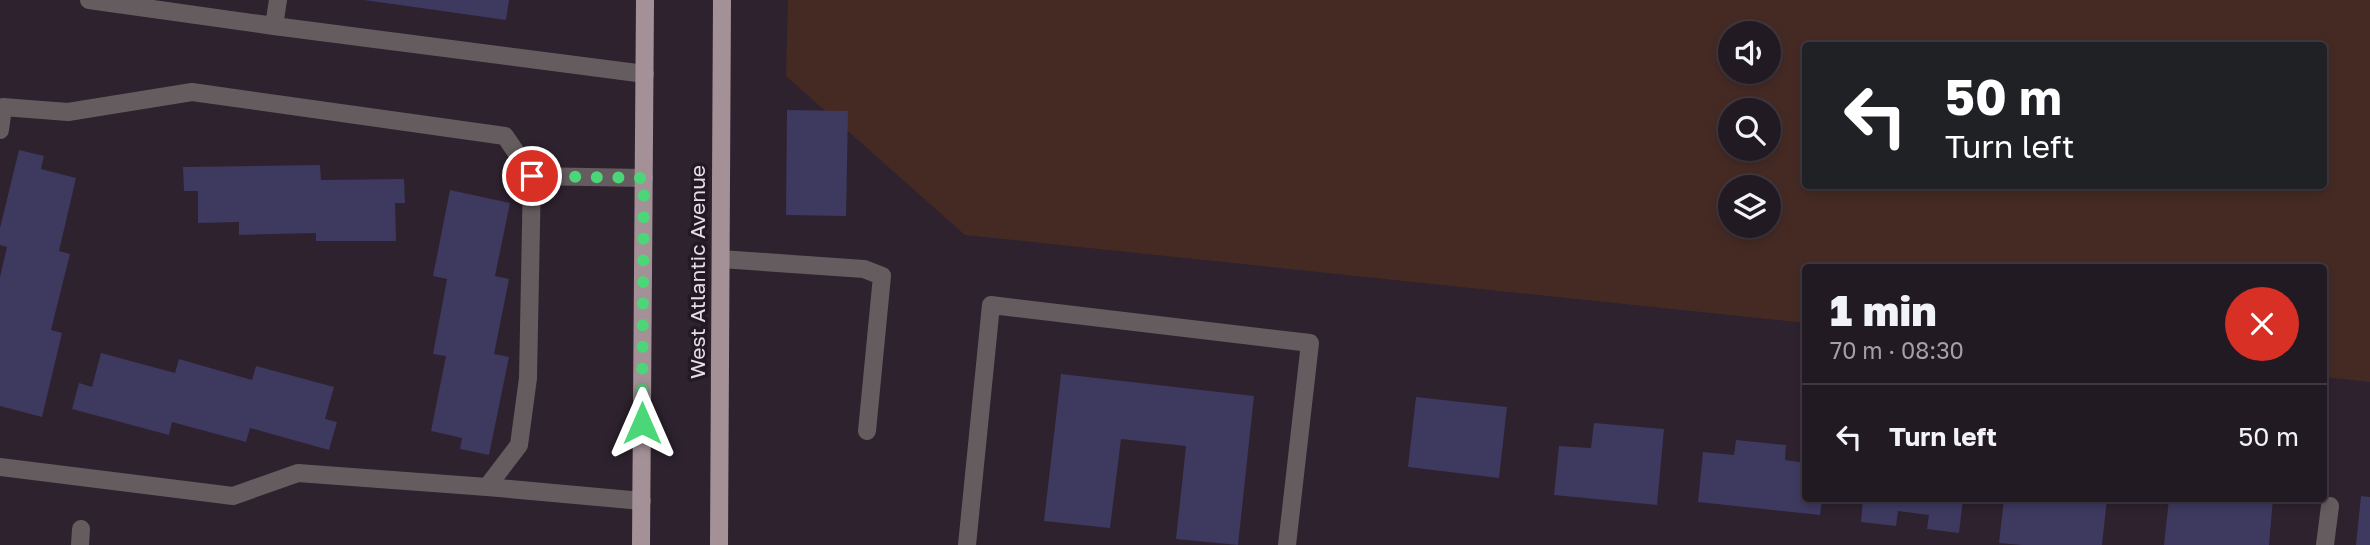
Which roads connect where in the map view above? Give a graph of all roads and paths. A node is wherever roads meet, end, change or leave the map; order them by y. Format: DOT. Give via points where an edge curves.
graph roads {
  1 [pos="89,0"];
  2 [pos="278,0"];
  3 [pos="645,0"];
  4 [pos="722,0"];
  5 [pos="274,26"];
  6 [pos="645,74"];
  7 [pos="0,130"];
  8 [pos="532,176"];
  9 [pos="644,178"];
  10 [pos="721,259"];
  11 [pos="867,431"];
  12 [pos="0,467"];
  13 [pos="487,487"];
  14 [pos="642,501"];
  15 [pos="2330,506"];
  16 [pos="641,545"];
  17 [pos="719,545"];
  18 [pos="967,545"];
  19 [pos="1287,545"];
  20 [pos="2325,545"];
  1 -- 5 [label="lane"];
  2 -- 5 [label="lane"];
  3 -- 6 [label="main road"];
  4 -- 10 [label="main road, West Atlantic Avenue"];
  5 -- 6 [label="lane"];
  6 -- 9 [label="main road"];
  7 -- 8 [label="lane" via="3,107 68,112 192,92 505,136"];
  8 -- 9 [label="lane"];
  8 -- 13 [label="lane" via="528,378 519,445"];
  9 -- 14 [label="main road"];
  10 -- 11 [label="lane" via="863,269 882,276"];
  10 -- 17 [label="main road, West Atlantic Avenue"];
  12 -- 13 [label="lane" via="233,496 298,473"];
  13 -- 14 [label="lane"];
  14 -- 16 [label="main road"];
  15 -- 20 [label="lane"];
  18 -- 19 [label="lane" via="991,305 1310,343"];
}
